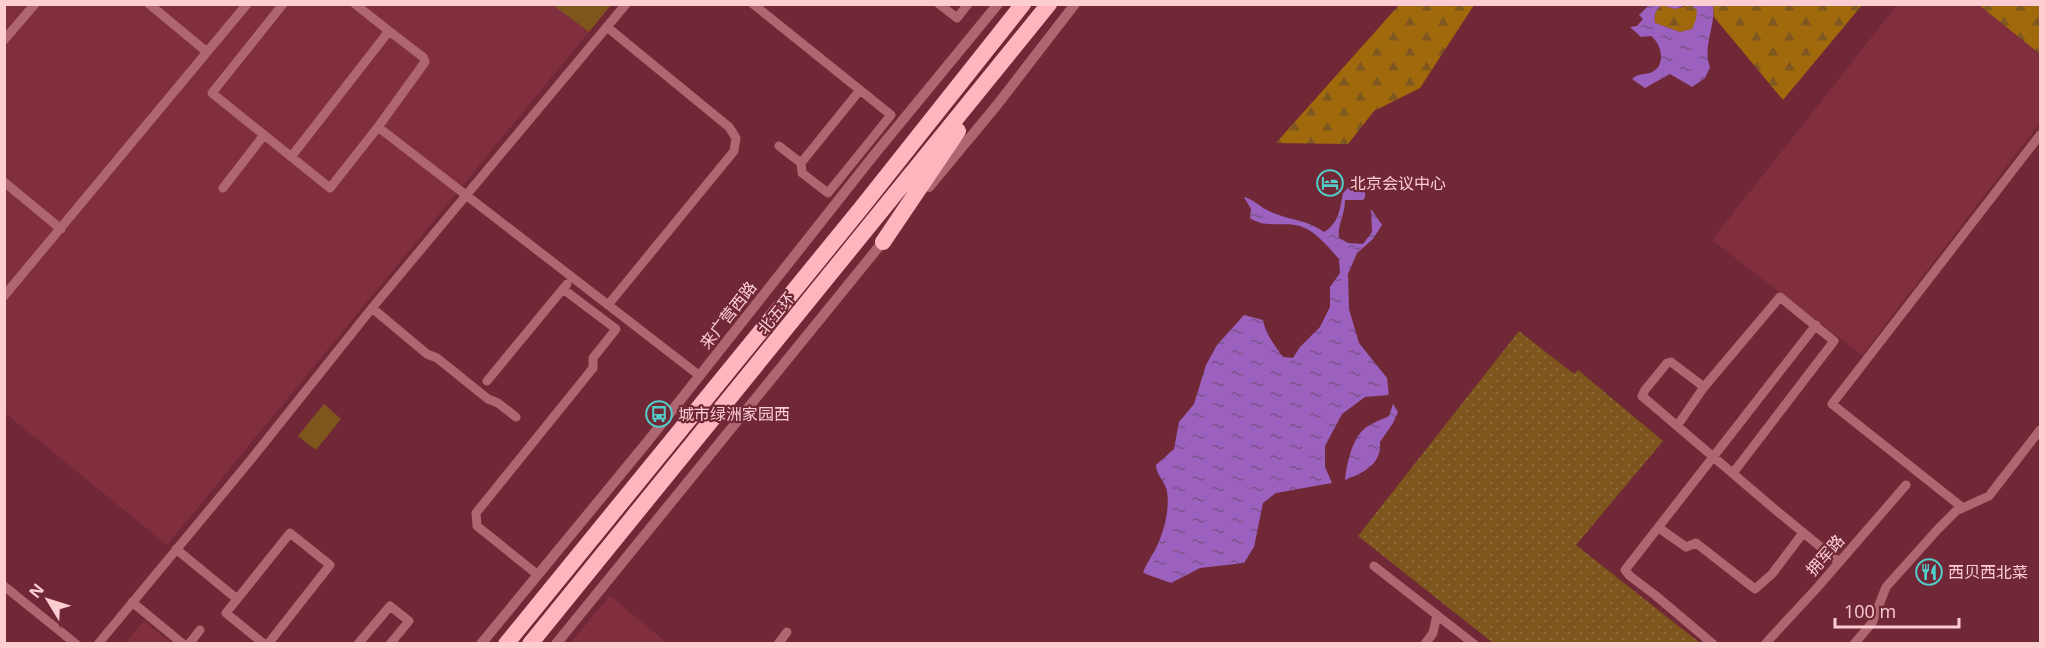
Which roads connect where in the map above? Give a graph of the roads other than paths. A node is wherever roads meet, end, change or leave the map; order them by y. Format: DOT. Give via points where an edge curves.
graph roads {
  1 [pos="35,4"];
  2 [pos="149,4"];
  3 [pos="247,4"];
  4 [pos="283,4"];
  5 [pos="355,4"];
  6 [pos="626,4"];
  7 [pos="753,4"];
  8 [pos="939,4"];
  9 [pos="968,4"];
  10 [pos="998,4"];
  11 [pos="1023,4"];
  12 [pos="1049,4"];
  13 [pos="1075,4"];
  14 [pos="607,27"];
  15 [pos="389,31"];
  16 [pos="4,40"];
  17 [pos="207,52"];
  18 [pos="1002,62"];
  19 [pos="861,90"];
  20 [pos="378,127"];
  21 [pos="264,135"];
  22 [pos="2040,135"];
  23 [pos="779,146"];
  24 [pos="291,157"];
  25 [pos="855,159"];
  26 [pos="801,163"];
  27 [pos="864,167"];
  28 [pos="4,182"];
  29 [pos="223,188"];
  30 [pos="464,195"];
  31 [pos="61,229"];
  32 [pos="882,242"];
  33 [pos="572,278"];
  34 [pos="563,289"];
  35 [pos="4,296"];
  36 [pos="608,306"];
  37 [pos="372,308"];
  38 [pos="625,318"];
  39 [pos="1816,325"];
  40 [pos="616,329"];
  41 [pos="700,376"];
  42 [pos="487,381"];
  43 [pos="1704,387"];
  44 [pos="516,417"];
  45 [pos="1677,426"];
  46 [pos="2040,430"];
  47 [pos="1712,457"];
  48 [pos="1733,473"];
  49 [pos="1906,485"];
  50 [pos="1964,508"];
  51 [pos="1659,528"];
  52 [pos="1803,533"];
  53 [pos="176,549"];
  54 [pos="1839,562"];
  55 [pos="1374,566"];
  56 [pos="538,575"];
  57 [pos="4,586"];
  58 [pos="237,599"];
  59 [pos="132,602"];
  60 [pos="1437,615"];
  61 [pos="200,630"];
  62 [pos="787,632"];
  63 [pos="76,644"];
  64 [pos="98,644"];
  65 [pos="183,644"];
  66 [pos="189,644"];
  67 [pos="266,644"];
  68 [pos="358,644"];
  69 [pos="390,644"];
  70 [pos="481,644"];
  71 [pos="506,644"];
  72 [pos="530,644"];
  73 [pos="556,644"];
  74 [pos="778,644"];
  75 [pos="1425,644"];
  76 [pos="1474,644"];
  77 [pos="1713,644"];
  78 [pos="1765,644"];
  79 [pos="1854,644"];
  1 -- 16 [label="street"];
  2 -- 17 [label="street"];
  3 -- 17 [label="street"];
  4 -- 21 [label="street" via="212,93"];
  5 -- 15 [label="street"];
  6 -- 14 [label="street"];
  7 -- 19 [label="street"];
  8 -- 9 [label="street" via="957,18"];
  10 -- 27 [label="street, 来广营西路"];
  11 -- 71 [label="highway, 北五环"];
  12 -- 18 [label="highway, 北五环"];
  13 -- 32 [label="street" via="998,105"];
  14 -- 30 [label="street"];
  14 -- 36 [label="street" via="729,127 736,138 734,151"];
  15 -- 20 [label="street" via="425,62"];
  15 -- 24 [label="street"];
  17 -- 31 [label="street"];
  18 -- 32 [label="highway"];
  18 -- 72 [label="highway, 北五环"];
  19 -- 25 [label="street" via="891,115"];
  19 -- 26 [label="street"];
  20 -- 24 [label="street" via="330,188"];
  20 -- 30 [label="street"];
  21 -- 24 [label="street"];
  21 -- 29 [label="street"];
  22 -- 50 [label="street" via="1832,404"];
  23 -- 26 [label="street"];
  25 -- 26 [label="street" via="828,193 802,173"];
  25 -- 27 [label="street"];
  27 -- 41 [label="street, 来广营西路"];
  28 -- 31 [label="street"];
  30 -- 33 [label="street"];
  30 -- 37 [label="street"];
  31 -- 35 [label="street"];
  32 -- 73 [label="street"];
  33 -- 34 [label="street"];
  33 -- 36 [label="street"];
  34 -- 40 [label="street"];
  34 -- 42 [label="street"];
  36 -- 38 [label="street"];
  37 -- 44 [label="street" via="427,354"];
  37 -- 53 [label="street"];
  38 -- 40 [label="street"];
  38 -- 41 [label="street"];
  39 -- 43 [label="street" via="1780,297"];
  39 -- 47 [label="street"];
  39 -- 48 [label="street" via="1834,341"];
  40 -- 56 [label="street" via="593,358 593,368 476,513 477,526"];
  41 -- 56 [label="street, 来广营西路"];
  43 -- 45 [label="street"];
  43 -- 45 [label="street" via="1671,362 1645,390 1642,396"];
  45 -- 47 [label="street"];
  46 -- 50 [label="street" via="1989,496"];
  47 -- 48 [label="street"];
  47 -- 51 [label="street"];
  48 -- 52 [label="street"];
  49 -- 54 [label="street, 拥军路"];
  50 -- 79 [label="street" via="1938,529 1886,587 1872,623"];
  51 -- 52 [label="street" via="1686,547 1696,543 1755,589 1772,574"];
  51 -- 77 [label="street" via="1625,570"];
  52 -- 54 [label="street"];
  53 -- 58 [label="street"];
  53 -- 59 [label="street"];
  54 -- 78 [label="street, 拥军路"];
  55 -- 60 [label="street"];
  56 -- 70 [label="street, 来广营西路"];
  57 -- 63 [label="street"];
  58 -- 67 [label="street" via="226,613"];
  58 -- 67 [label="street" via="290,533 330,565"];
  59 -- 64 [label="street"];
  59 -- 65 [label="street"];
  60 -- 75 [label="street" via="1433,633"];
  60 -- 76 [label="street"];
  61 -- 66 [label="street"];
  62 -- 74 [label="street"];
  68 -- 69 [label="street" via="390,606 409,621"];
}
